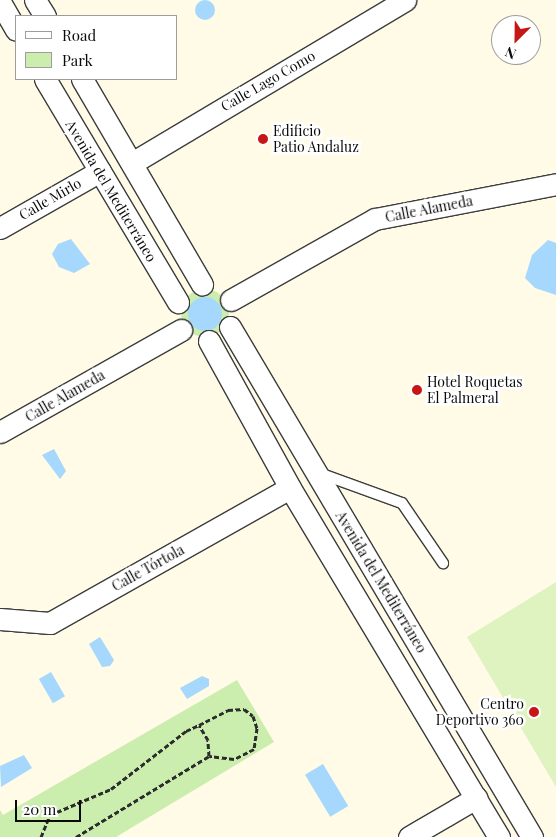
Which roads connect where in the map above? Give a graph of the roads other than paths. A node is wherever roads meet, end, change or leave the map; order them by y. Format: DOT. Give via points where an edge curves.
graph roads {
  1 [pos="36,0"];
  2 [pos="405,0"];
  3 [pos="0,2"];
  4 [pos="44,15"];
  5 [pos="15,28"];
  6 [pos="46,80"];
  7 [pos="83,80"];
  8 [pos="132,162"];
  9 [pos="100,171"];
  10 [pos="556,184"];
  11 [pos="0,228"];
  12 [pos="202,284"];
  13 [pos="231,300"];
  14 [pos="178,302"];
  15 [pos="230,327"];
  16 [pos="182,330"];
  17 [pos="209,341"];
  18 [pos="0,432"];
  19 [pos="316,472"];
  20 [pos="290,488"];
  21 [pos="443,563"];
  22 [pos="0,620"];
  23 [pos="476,798"];
  24 [pos="409,837"];
  25 [pos="499,837"];
  26 [pos="532,837"];
  1 -- 4 [label="street"];
  2 -- 8 [label="street, Calle Lago Como"];
  3 -- 5 [label="street"];
  6 -- 9 [label="street, Avenida del Mediterráneo"];
  7 -- 8 [label="street"];
  8 -- 12 [label="street"];
  9 -- 11 [label="street, Calle Mirlo"];
  9 -- 14 [label="street, Avenida del Mediterráneo"];
  10 -- 13 [label="street, Calle Alameda" via="375,219"];
  12 -- 13 [label="street" via="219,287"];
  12 -- 14 [label="street" via="187,290"];
  13 -- 15 [label="street"];
  14 -- 16 [label="street"];
  15 -- 17 [label="street"];
  15 -- 19 [label="street, Avenida del Mediterráneo"];
  16 -- 17 [label="street" via="194,339"];
  16 -- 18 [label="street, Calle Alameda"];
  17 -- 20 [label="street"];
  19 -- 21 [label="lane" via="402,503"];
  19 -- 26 [label="street, Avenida del Mediterráneo"];
  20 -- 22 [label="street, Calle Tórtola" via="50,623"];
  20 -- 23 [label="street"];
  23 -- 24 [label="street"];
  23 -- 25 [label="street"];
}
